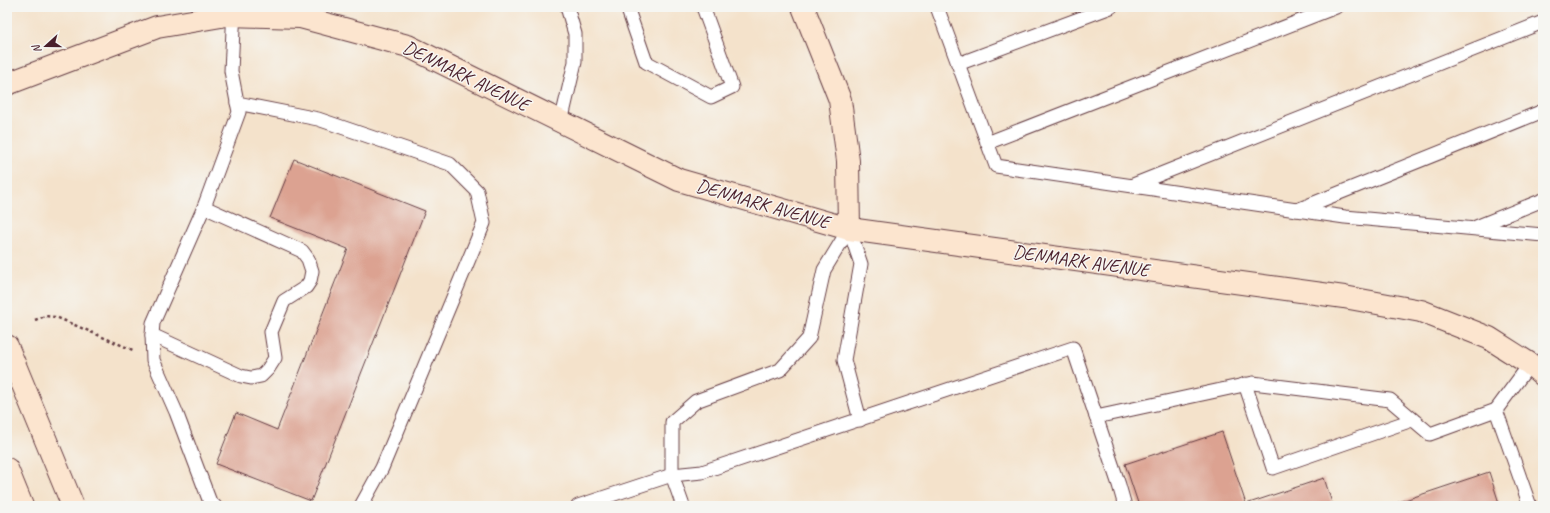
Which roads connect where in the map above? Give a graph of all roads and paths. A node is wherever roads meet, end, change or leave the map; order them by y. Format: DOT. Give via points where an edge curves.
graph roads {
  1 [pos="567,7"];
  2 [pos="627,7"];
  3 [pos="703,7"];
  4 [pos="802,7"];
  5 [pos="937,7"];
  6 [pos="1111,7"];
  7 [pos="1336,7"];
  8 [pos="235,11"];
  9 [pos="1543,22"];
  10 [pos="958,64"];
  11 [pos="7,84"];
  12 [pos="237,102"];
  13 [pos="1543,110"];
  14 [pos="561,122"];
  15 [pos="987,143"];
  16 [pos="1131,186"];
  17 [pos="1543,200"];
  18 [pos="204,207"];
  19 [pos="1297,210"];
  20 [pos="849,229"];
  21 [pos="1472,229"];
  22 [pos="1543,235"];
  23 [pos="35,320"];
  24 [pos="152,335"];
  25 [pos="7,346"];
  26 [pos="153,360"];
  27 [pos="1537,369"];
  28 [pos="1245,384"];
  29 [pos="1496,410"];
  30 [pos="1096,416"];
  31 [pos="860,420"];
  32 [pos="1412,420"];
  33 [pos="7,469"];
  34 [pos="672,475"];
  35 [pos="22,506"];
  36 [pos="73,506"];
  37 [pos="215,506"];
  38 [pos="361,506"];
  39 [pos="578,506"];
  40 [pos="683,506"];
  41 [pos="1125,506"];
  42 [pos="1530,506"];
  1 -- 14 [label="lane" via="575,34 575,62"];
  2 -- 3 [label="lane" via="646,62 711,96 732,87"];
  4 -- 20 [label="street" via="840,100 848,161"];
  5 -- 10 [label="lane"];
  6 -- 10 [label="lane"];
  7 -- 15 [label="lane"];
  8 -- 11 [label="street, DENMARK AVENUE" via="227,15 156,27"];
  8 -- 12 [label="lane" via="231,71"];
  8 -- 14 [label="street, DENMARK AVENUE" via="300,17 408,46"];
  9 -- 16 [label="lane"];
  10 -- 15 [label="lane"];
  12 -- 18 [label="lane" via="238,112"];
  12 -- 38 [label="lane" via="318,119 450,164 476,191 484,223 382,468"];
  13 -- 19 [label="lane"];
  14 -- 20 [label="street, DENMARK AVENUE" via="679,180"];
  15 -- 16 [label="lane" via="996,166"];
  16 -- 19 [label="lane"];
  17 -- 21 [label="lane"];
  18 -- 24 [label="lane" via="153,323"];
  18 -- 24 [label="lane" via="302,251 312,271 310,281 306,287 284,301 270,332 275,358 261,376 241,376"];
  19 -- 21 [label="lane"];
  20 -- 27 [label="street, DENMARK AVENUE" via="1344,298 1420,311 1489,338"];
  20 -- 31 [label="lane" via="861,264 844,360"];
  20 -- 34 [label="lane" via="824,270 809,338 780,370 696,401 672,422"];
  21 -- 22 [label="lane"];
  23 -- 26 [label="path" via="45,316 56,317"];
  24 -- 26 [label="lane"];
  25 -- 36 [label="street"];
  26 -- 37 [label="lane" via="210,502"];
  27 -- 29 [label="lane"];
  28 -- 30 [label="lane"];
  28 -- 32 [label="lane" via="1390,400"];
  28 -- 32 [label="lane" via="1273,468"];
  29 -- 32 [label="lane" via="1430,434"];
  29 -- 42 [label="lane"];
  30 -- 31 [label="lane" via="1073,348"];
  30 -- 41 [label="lane"];
  31 -- 34 [label="lane" via="702,472"];
  33 -- 35 [label="street"];
  34 -- 39 [label="lane"];
  34 -- 40 [label="lane"];
}
